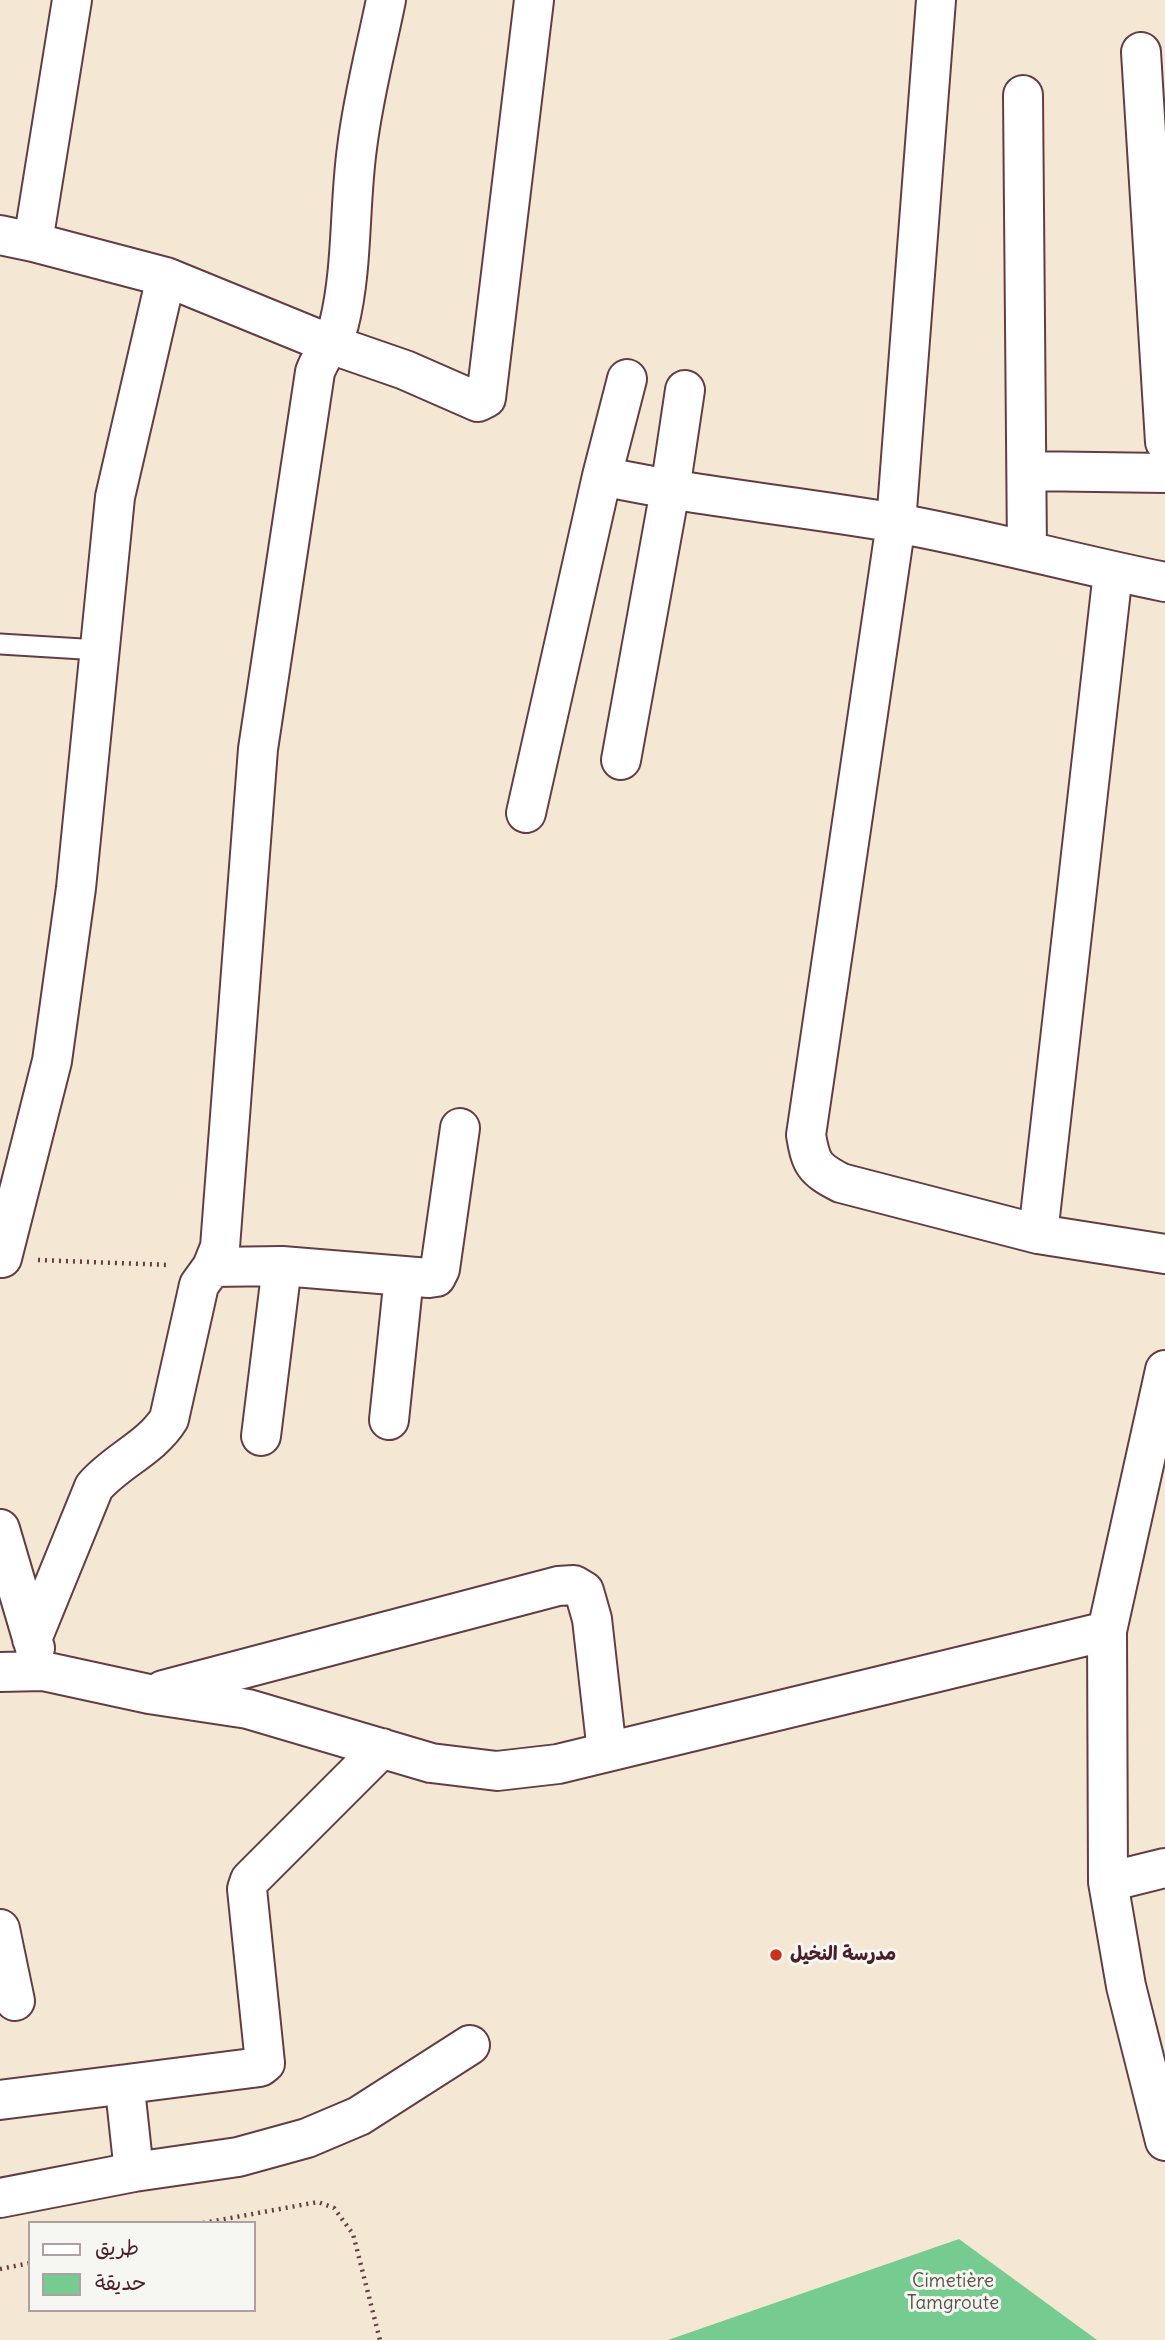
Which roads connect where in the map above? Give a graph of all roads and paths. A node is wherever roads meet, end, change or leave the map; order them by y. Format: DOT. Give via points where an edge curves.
graph roads {
  1 [pos="72,0"];
  2 [pos="386,0"];
  3 [pos="534,0"];
  4 [pos="936,0"];
  5 [pos="1141,52"];
  6 [pos="1023,95"];
  7 [pos="16,238"];
  8 [pos="166,277"];
  9 [pos="330,344"];
  10 [pos="627,379"];
  11 [pos="685,390"];
  12 [pos="1165,442"];
  13 [pos="1027,471"];
  14 [pos="1165,473"];
  15 [pos="602,476"];
  16 [pos="670,490"];
  17 [pos="896,523"];
  18 [pos="1027,551"];
  19 [pos="1113,572"];
  20 [pos="1165,582"];
  21 [pos="0,644"];
  22 [pos="99,650"];
  23 [pos="621,760"];
  24 [pos="526,813"];
  25 [pos="460,1128"];
  26 [pos="1038,1234"];
  27 [pos="1165,1254"];
  28 [pos="1,1262"];
  29 [pos="212,1266"];
  30 [pos="282,1266"];
  31 [pos="404,1276"];
  32 [pos="1165,1370"];
  33 [pos="389,1420"];
  34 [pos="261,1436"];
  35 [pos="0,1529"];
  36 [pos="1107,1631"];
  37 [pos="38,1655"];
  38 [pos="0,1672"];
  39 [pos="149,1694"];
  40 [pos="382,1748"];
  41 [pos="607,1752"];
  42 [pos="1165,1868"];
  43 [pos="1108,1882"];
  44 [pos="0,1929"];
  45 [pos="15,2001"];
  46 [pos="470,2045"];
  47 [pos="1154,2049"];
  48 [pos="127,2084"];
  49 [pos="0,2100"];
  50 [pos="1165,2141"];
  51 [pos="134,2172"];
  52 [pos="0,2198"];
  53 [pos="214,2221"];
  54 [pos="28,2263"];
  55 [pos="0,2269"];
  56 [pos="380,2340"];
  1 -- 7 [label="street"];
  2 -- 9 [label="street" via="357,147 339,323"];
  3 -- 9 [label="street" via="486,398 478,402"];
  4 -- 17 [label="street"];
  5 -- 12 [label="street"];
  6 -- 13 [label="street"];
  7 -- 8 [label="street"];
  8 -- 9 [label="street"];
  8 -- 22 [label="street" via="115,496"];
  9 -- 29 [label="street" via="315,372 258,749 220,1247"];
  10 -- 15 [label="street"];
  11 -- 16 [label="street"];
  13 -- 14 [label="street"];
  13 -- 18 [label="street"];
  15 -- 16 [label="street"];
  15 -- 24 [label="street"];
  16 -- 17 [label="street"];
  16 -- 23 [label="street"];
  17 -- 18 [label="street"];
  17 -- 26 [label="street" via="806,1135 809,1155 821,1173 841,1183"];
  18 -- 19 [label="street"];
  19 -- 20 [label="street"];
  19 -- 26 [label="street"];
  21 -- 22 [label="lane"];
  22 -- 28 [label="street" via="76,888 52,1061"];
  25 -- 31 [label="street" via="440,1269 429,1278"];
  26 -- 27 [label="street"];
  28 -- 29 [label="path"];
  29 -- 30 [label="street"];
  29 -- 37 [label="street" via="193,1305 169,1419 160,1432 94,1487"];
  30 -- 31 [label="street"];
  30 -- 34 [label="street"];
  31 -- 33 [label="street"];
  32 -- 36 [label="street"];
  35 -- 37 [label="street"];
  36 -- 41 [label="street"];
  36 -- 43 [label="street"];
  37 -- 38 [label="street"];
  37 -- 39 [label="street"];
  39 -- 40 [label="street" via="248,1709"];
  39 -- 41 [label="street" via="575,1585 584,1591 592,1619"];
  40 -- 41 [label="street" via="431,1763 497,1771"];
  40 -- 48 [label="street" via="250,1880 247,1889 265,2063"];
  42 -- 43 [label="street"];
  43 -- 47 [label="street" via="1126,1986"];
  44 -- 45 [label="street"];
  46 -- 51 [label="street" via="359,2116 307,2138 238,2157"];
  47 -- 50 [label="street"];
  48 -- 49 [label="street"];
  48 -- 51 [label="street"];
  51 -- 52 [label="street"];
  53 -- 56 [label="path" via="318,2202 334,2207 354,2234"];
  54 -- 55 [label="path"];
}
